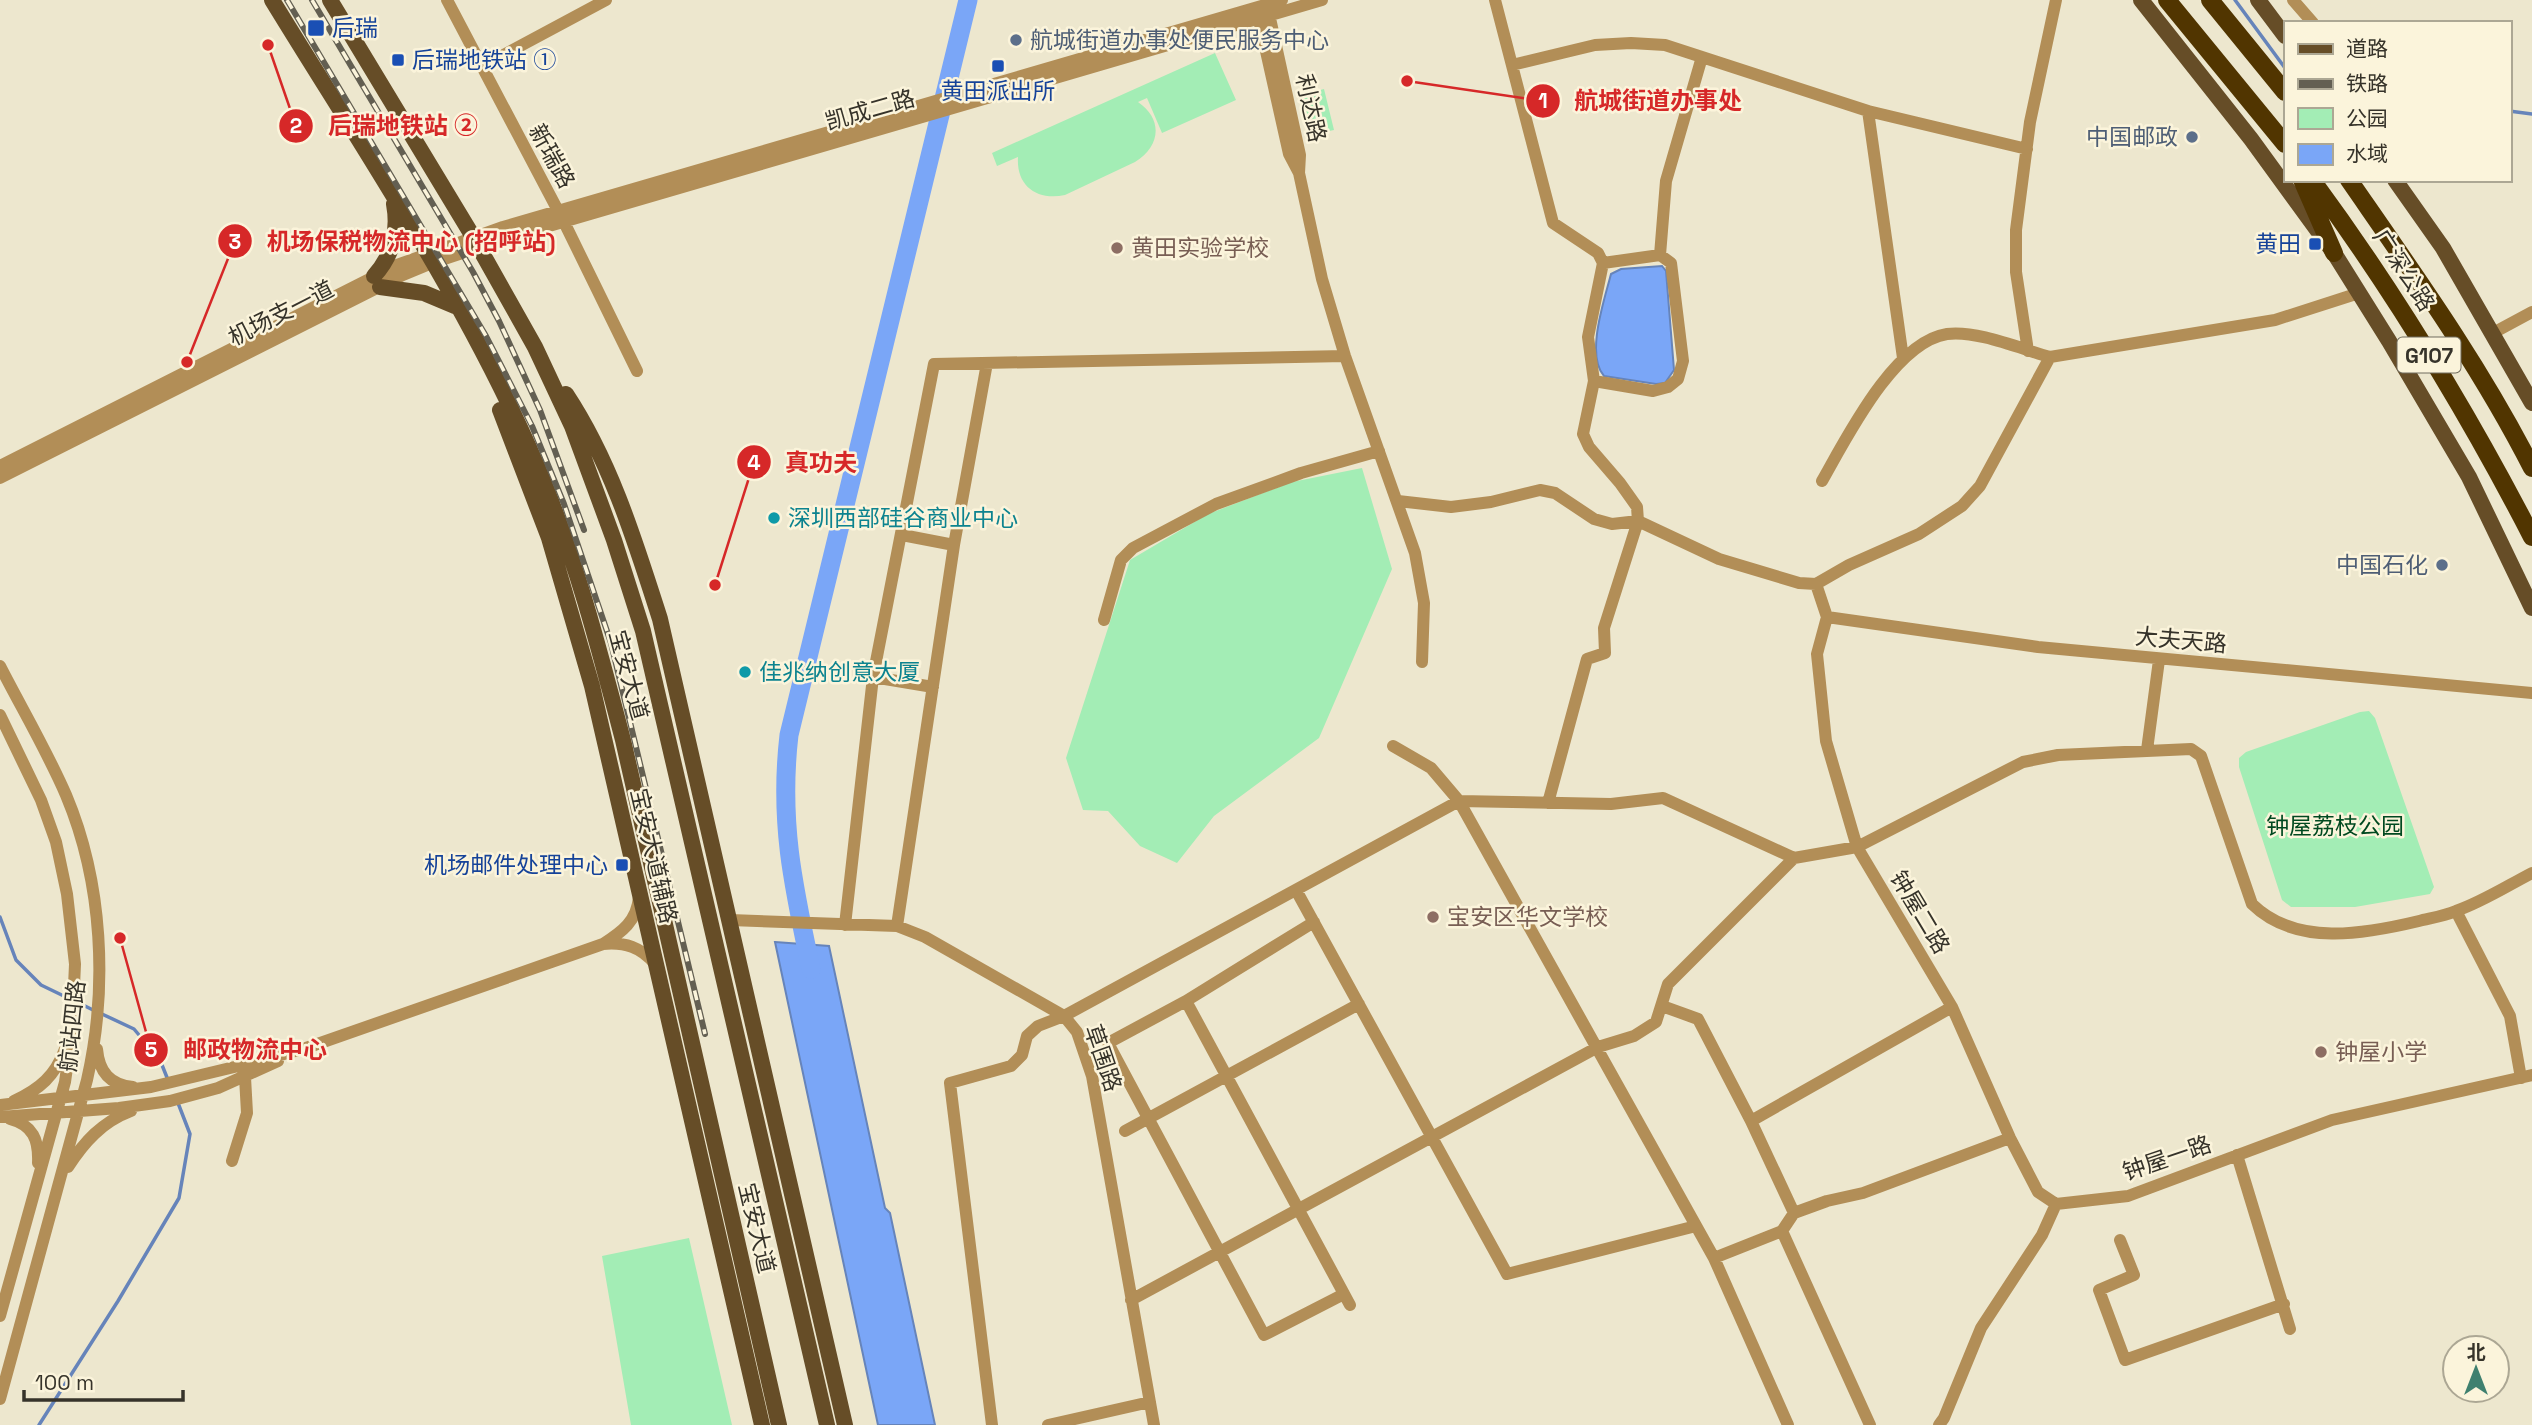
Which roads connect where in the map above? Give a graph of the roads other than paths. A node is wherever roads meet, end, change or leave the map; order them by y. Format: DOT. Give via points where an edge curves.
graph roads {
  1 [pos="272,0"];
  2 [pos="330,0"];
  3 [pos="447,0"];
  4 [pos="606,0"];
  5 [pos="1282,0"];
  6 [pos="1321,0"];
  7 [pos="1495,0"];
  8 [pos="2056,0"];
  9 [pos="2141,0"];
  10 [pos="2168,0"];
  11 [pos="2210,0"];
  12 [pos="2258,0"];
  13 [pos="2293,0"];
  14 [pos="1262,8"];
  15 [pos="2312,21"];
  16 [pos="2284,35"];
  17 [pos="1702,57"];
  18 [pos="1513,65"];
  19 [pos="481,67"];
  20 [pos="2284,90"];
  21 [pos="1868,111"];
  22 [pos="2284,143"];
  23 [pos="2027,149"];
  24 [pos="2303,182"];
  25 [pos="2313,182"];
  26 [pos="2350,182"];
  27 [pos="2396,182"];
  28 [pos="391,195"];
  29 [pos="561,216"];
  30 [pos="476,242"];
  31 [pos="2334,253"];
  32 [pos="1660,255"];
  33 [pos="429,258"];
  34 [pos="1603,263"];
  35 [pos="377,281"];
  36 [pos="2359,293"];
  37 [pos="458,309"];
  38 [pos="2532,312"];
  39 [pos="2493,333"];
  40 [pos="535,347"];
  41 [pos="2028,351"];
  42 [pos="1345,356"];
  43 [pos="1903,358"];
  44 [pos="2050,358"];
  45 [pos="987,363"];
  46 [pos="638,371"];
  47 [pos="1594,381"];
  48 [pos="2532,403"];
  49 [pos="1379,451"];
  50 [pos="0,466"];
  51 [pos="2532,468"];
  52 [pos="0,478"];
  53 [pos="1822,481"];
  54 [pos="1398,501"];
  55 [pos="1638,520"];
  56 [pos="902,535"];
  57 [pos="2532,537"];
  58 [pos="954,545"];
  59 [pos="1816,584"];
  60 [pos="2532,608"];
  61 [pos="1827,617"];
  62 [pos="1104,620"];
  63 [pos="2159,660"];
  64 [pos="1422,662"];
  65 [pos="0,666"];
  66 [pos="873,677"];
  67 [pos="933,687"];
  68 [pos="2532,692"];
  69 [pos="0,715"];
  70 [pos="1394,746"];
  71 [pos="2147,750"];
  72 [pos="1459,801"];
  73 [pos="1548,803"];
  74 [pos="1857,848"];
  75 [pos="1794,858"];
  76 [pos="2532,873"];
  77 [pos="1296,890"];
  78 [pos="639,891"];
  79 [pos="2456,911"];
  80 [pos="730,920"];
  81 [pos="1314,922"];
  82 [pos="845,925"];
  83 [pos="897,926"];
  84 [pos="603,944"];
  85 [pos="656,966"];
  86 [pos="1186,1001"];
  87 [pos="1359,1004"];
  88 [pos="1662,1006"];
  89 [pos="1952,1007"];
  90 [pos="1064,1016"];
  91 [pos="72,1032"];
  92 [pos="96,1040"];
  93 [pos="1598,1047"];
  94 [pos="306,1048"];
  95 [pos="1226,1076"];
  96 [pos="2526,1076"];
  97 [pos="245,1077"];
  98 [pos="767,1082"];
  99 [pos="151,1087"];
  100 [pos="83,1097"];
  101 [pos="61,1099"];
  102 [pos="148,1105"];
  103 [pos="2,1111"];
  104 [pos="79,1111"];
  105 [pos="57,1113"];
  106 [pos="1149,1118"];
  107 [pos="1751,1121"];
  108 [pos="1125,1131"];
  109 [pos="1432,1137"];
  110 [pos="2010,1139"];
  111 [pos="2237,1155"];
  112 [pos="232,1161"];
  113 [pos="61,1179"];
  114 [pos="37,1185"];
  115 [pos="2056,1204"];
  116 [pos="778,1210"];
  117 [pos="1298,1210"];
  118 [pos="1794,1213"];
  119 [pos="1696,1227"];
  120 [pos="1782,1231"];
  121 [pos="2120,1240"];
  122 [pos="1220,1252"];
  123 [pos="1714,1258"];
  124 [pos="1131,1300"];
  125 [pos="2284,1304"];
  126 [pos="0,1316"];
  127 [pos="2290,1329"];
  128 [pos="755,1397"];
  129 [pos="0,1399"];
  130 [pos="1150,1402"];
  131 [pos="762,1425"];
  132 [pos="770,1425"];
  133 [pos="779,1425"];
  134 [pos="827,1425"];
  135 [pos="845,1425"];
  136 [pos="992,1425"];
  137 [pos="1048,1425"];
  138 [pos="1154,1425"];
  139 [pos="1788,1425"];
  140 [pos="1870,1425"];
  141 [pos="1938,1425"];
  1 -- 28 [label="main road, 宝安大道"];
  2 -- 30 [label="main road, 宝安大道"];
  3 -- 19 [label="street, 新瑞路"];
  4 -- 19 [label="street"];
  5 -- 14 [label="street, 凯成二路"];
  6 -- 14 [label="street, 凯成二路"];
  7 -- 18 [label="street"];
  8 -- 23 [label="street"];
  9 -- 31 [label="main road"];
  10 -- 22 [label="highway"];
  11 -- 20 [label="highway"];
  12 -- 16 [label="main road"];
  13 -- 15 [label="street"];
  14 -- 29 [label="street, 凯成二路"];
  14 -- 42 [label="street, 利达路" via="1289,154 1299,173 1322,279"];
  17 -- 18 [label="street" via="1665,45 1631,43 1595,45"];
  17 -- 21 [label="street"];
  17 -- 32 [label="street" via="1666,181"];
  18 -- 34 [label="street" via="1553,223 1598,253"];
  19 -- 29 [label="street, 新瑞路"];
  21 -- 23 [label="street"];
  21 -- 43 [label="street"];
  23 -- 41 [label="street" via="2016,230 2016,272"];
  24 -- 31 [label="highway"];
  25 -- 57 [label="highway, 广深公路 / G107" via="2453,394"];
  26 -- 51 [label="highway, 广深公路 / G107" via="2453,329"];
  27 -- 39 [label="main road" via="2443,248"];
  28 -- 33 [label="main road, 宝安大道"];
  28 -- 35 [label="main road" via="395,234"];
  29 -- 30 [label="street, 凯成二路"];
  29 -- 46 [label="street, 新瑞路"];
  30 -- 33 [label="street, 凯成二路"];
  30 -- 40 [label="main road, 宝安大道"];
  31 -- 36 [label="main road"];
  32 -- 34 [label="street"];
  32 -- 47 [label="street" via="1671,263 1683,361 1678,379 1653,391"];
  33 -- 35 [label="street, 机场支一道"];
  33 -- 37 [label="main road, 宝安大道"];
  34 -- 47 [label="street" via="1588,337"];
  35 -- 37 [label="main road" via="424,293"];
  35 -- 50 [label="street, 机场支一道"];
  35 -- 52 [label="street, 机场支一道"];
  36 -- 44 [label="street" via="2275,320"];
  36 -- 60 [label="main road" via="2469,477"];
  37 -- 78 [label="main road, 宝安大道辅路" via="524,467 564,584"];
  37 -- 133 [label="main road, 宝安大道" via="538,469 591,621 626,754"];
  38 -- 39 [label="street"];
  39 -- 48 [label="main road"];
  40 -- 80 [label="main road" via="591,437 638,550 660,619"];
  40 -- 116 [label="main road, 宝安大道" via="572,426 643,631"];
  41 -- 43 [label="street" via="1976,336 1945,334"];
  41 -- 44 [label="street"];
  42 -- 45 [label="street"];
  42 -- 49 [label="street, 利达路"];
  43 -- 53 [label="street" via="1866,404"];
  44 -- 59 [label="street" via="1980,486 1962,506 1919,534"];
  45 -- 56 [label="street" via="934,364"];
  45 -- 58 [label="street"];
  47 -- 55 [label="street" via="1583,434 1637,507"];
  49 -- 54 [label="street, 利达路"];
  49 -- 62 [label="street" via="1216,504 1133,548 1121,560"];
  54 -- 55 [label="street" via="1451,507 1540,489 1555,493 1594,519 1612,523"];
  54 -- 64 [label="street, 利达路" via="1415,552 1424,603"];
  55 -- 59 [label="street" via="1719,559"];
  55 -- 73 [label="street" via="1604,628 1605,653 1587,659"];
  56 -- 58 [label="street"];
  56 -- 66 [label="street"];
  58 -- 67 [label="street"];
  59 -- 61 [label="street"];
  61 -- 63 [label="street, 大夫天路" via="2038,648"];
  61 -- 74 [label="street, 钟屋二路" via="1817,654 1826,741"];
  63 -- 68 [label="street, 大夫天路"];
  63 -- 71 [label="street"];
  65 -- 92 [label="street, 航站四路" via="59,779 79,831 93,895 99,971"];
  66 -- 67 [label="street"];
  66 -- 82 [label="street"];
  67 -- 83 [label="street"];
  69 -- 91 [label="street, 航站四路" via="56,842 75,964"];
  70 -- 72 [label="street" via="1431,768"];
  71 -- 74 [label="street" via="2058,755 2022,762"];
  71 -- 79 [label="street" via="2191,749 2201,756 2252,904 2282,925 2312,933 2377,931"];
  72 -- 73 [label="street"];
  72 -- 77 [label="street"];
  72 -- 93 [label="street"];
  73 -- 75 [label="street" via="1611,804 1663,798"];
  74 -- 75 [label="street"];
  74 -- 89 [label="street, 钟屋二路"];
  75 -- 88 [label="street" via="1668,984"];
  76 -- 79 [label="street"];
  77 -- 81 [label="street"];
  77 -- 90 [label="street"];
  78 -- 84 [label="street" via="631,923"];
  78 -- 85 [label="main road, 宝安大道辅路"];
  79 -- 96 [label="street" via="2510,1016"];
  80 -- 82 [label="street, 草围路"];
  80 -- 98 [label="main road"];
  81 -- 86 [label="street"];
  81 -- 87 [label="street"];
  82 -- 83 [label="street, 草围路"];
  83 -- 90 [label="street, 草围路" via="925,937"];
  84 -- 85 [label="street" via="637,948"];
  84 -- 94 [label="street"];
  85 -- 128 [label="main road, 宝安大道辅路"];
  86 -- 95 [label="street"];
  86 -- 106 [label="street" via="1108,1043"];
  87 -- 95 [label="street"];
  87 -- 109 [label="street"];
  88 -- 93 [label="street" via="1656,1022 1634,1036"];
  88 -- 107 [label="street" via="1698,1019"];
  89 -- 107 [label="street"];
  89 -- 110 [label="street, 钟屋二路"];
  90 -- 124 [label="street, 草围路" via="1077,1032 1092,1076"];
  90 -- 136 [label="street" via="1038,1026 1027,1036 1022,1055 1011,1066 950,1083"];
  91 -- 101 [label="street, 航站四路"];
  91 -- 103 [label="street" via="48,1081"];
  92 -- 99 [label="street" via="99,1063 111,1081"];
  92 -- 100 [label="street, 航站四路"];
  93 -- 109 [label="street"];
  93 -- 119 [label="street"];
  94 -- 97 [label="street"];
  94 -- 99 [label="street"];
  95 -- 106 [label="street"];
  95 -- 117 [label="street"];
  96 -- 111 [label="street, 钟屋一路" via="2332,1120"];
  97 -- 102 [label="street"];
  97 -- 112 [label="street" via="247,1113"];
  98 -- 116 [label="main road"];
  98 -- 135 [label="main road"];
  99 -- 100 [label="street"];
  100 -- 101 [label="street"];
  100 -- 104 [label="street, 航站四路"];
  101 -- 103 [label="street"];
  101 -- 105 [label="street, 航站四路"];
  102 -- 104 [label="street"];
  102 -- 113 [label="street" via="98,1129"];
  103 -- 105 [label="street"];
  103 -- 114 [label="street" via="36,1137"];
  104 -- 105 [label="street"];
  104 -- 113 [label="street, 航站四路"];
  105 -- 114 [label="street, 航站四路"];
  106 -- 108 [label="street"];
  106 -- 122 [label="street"];
  107 -- 118 [label="street"];
  109 -- 117 [label="street"];
  109 -- 119 [label="street" via="1507,1274"];
  110 -- 115 [label="street, 钟屋二路" via="2038,1192"];
  110 -- 118 [label="street"];
  111 -- 115 [label="street, 钟屋一路" via="2128,1196"];
  111 -- 125 [label="street"];
  113 -- 129 [label="street, 航站四路"];
  114 -- 126 [label="street, 航站四路"];
  115 -- 141 [label="street" via="2042,1236 1981,1328"];
  116 -- 134 [label="main road, 宝安大道"];
  117 -- 122 [label="street"];
  117 -- 122 [label="street" via="1347,1300 1264,1335"];
  118 -- 120 [label="street"];
  119 -- 123 [label="street"];
  120 -- 123 [label="street"];
  120 -- 140 [label="street"];
  121 -- 125 [label="street" via="2134,1275 2099,1290 2125,1360"];
  122 -- 124 [label="street"];
  123 -- 139 [label="street"];
  124 -- 130 [label="street, 草围路"];
  125 -- 127 [label="street"];
  128 -- 131 [label="main road, 宝安大道辅路"];
  128 -- 132 [label="main road"];
  130 -- 137 [label="street"];
  130 -- 138 [label="street, 草围路"];
}
